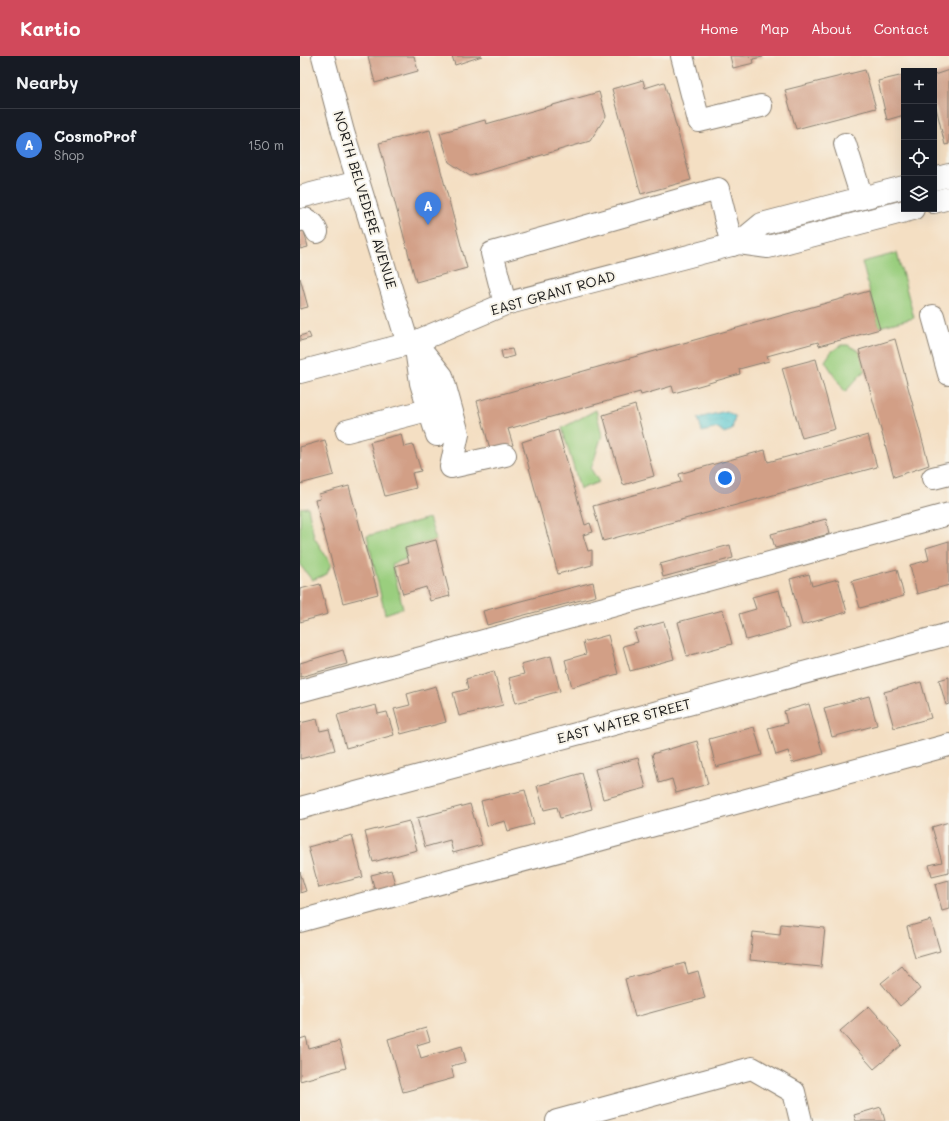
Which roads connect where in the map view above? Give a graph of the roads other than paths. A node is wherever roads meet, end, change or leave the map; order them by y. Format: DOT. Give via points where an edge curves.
graph roads {
  1 [pos="323,56"];
  2 [pos="682,56"];
  3 [pos="761,106"];
  4 [pos="845,144"];
  5 [pos="949,175"];
  6 [pos="937,178"];
  7 [pos="358,182"];
  8 [pos="901,188"];
  9 [pos="300,197"];
  10 [pos="862,198"];
  11 [pos="949,198"];
  12 [pos="937,201"];
  13 [pos="902,212"];
  14 [pos="735,244"];
  15 [pos="505,304"];
  16 [pos="933,316"];
  17 [pos="411,343"];
  18 [pos="300,372"];
  19 [pos="949,374"];
  20 [pos="450,405"];
  21 [pos="429,409"];
  22 [pos="347,431"];
  23 [pos="437,435"];
  24 [pos="505,454"];
  25 [pos="949,514"];
  26 [pos="949,634"];
  27 [pos="300,691"];
  28 [pos="949,745"];
  29 [pos="300,808"];
  30 [pos="300,921"];
  31 [pos="557,1121"];
  32 [pos="801,1121"];
  1 -- 7 [label="street, NORTH BELVEDERE AVENUE"];
  2 -- 3 [label="street" via="699,121"];
  4 -- 10 [label="street"];
  5 -- 6 [label="street"];
  7 -- 9 [label="street"];
  7 -- 17 [label="street, NORTH BELVEDERE AVENUE"];
  8 -- 10 [label="street, EAST GRANT ROAD"];
  10 -- 14 [label="street, EAST GRANT ROAD" via="762,224"];
  11 -- 12 [label="street"];
  13 -- 14 [label="street, EAST GRANT ROAD" via="768,247"];
  14 -- 15 [label="street, EAST GRANT ROAD"];
  14 -- 15 [label="street" via="718,189 492,253"];
  15 -- 17 [label="street, EAST GRANT ROAD"];
  16 -- 19 [label="street"];
  17 -- 18 [label="street, EAST GRANT ROAD"];
  17 -- 20 [label="street" via="442,376"];
  17 -- 21 [label="street"];
  20 -- 21 [label="street"];
  20 -- 24 [label="street" via="458,434 451,467"];
  21 -- 22 [label="street"];
  21 -- 23 [label="street"];
  25 -- 27 [label="street"];
  26 -- 29 [label="street, EAST WATER STREET"];
  28 -- 30 [label="street"];
  31 -- 32 [label="street" via="752,1068 794,1092"];
}
